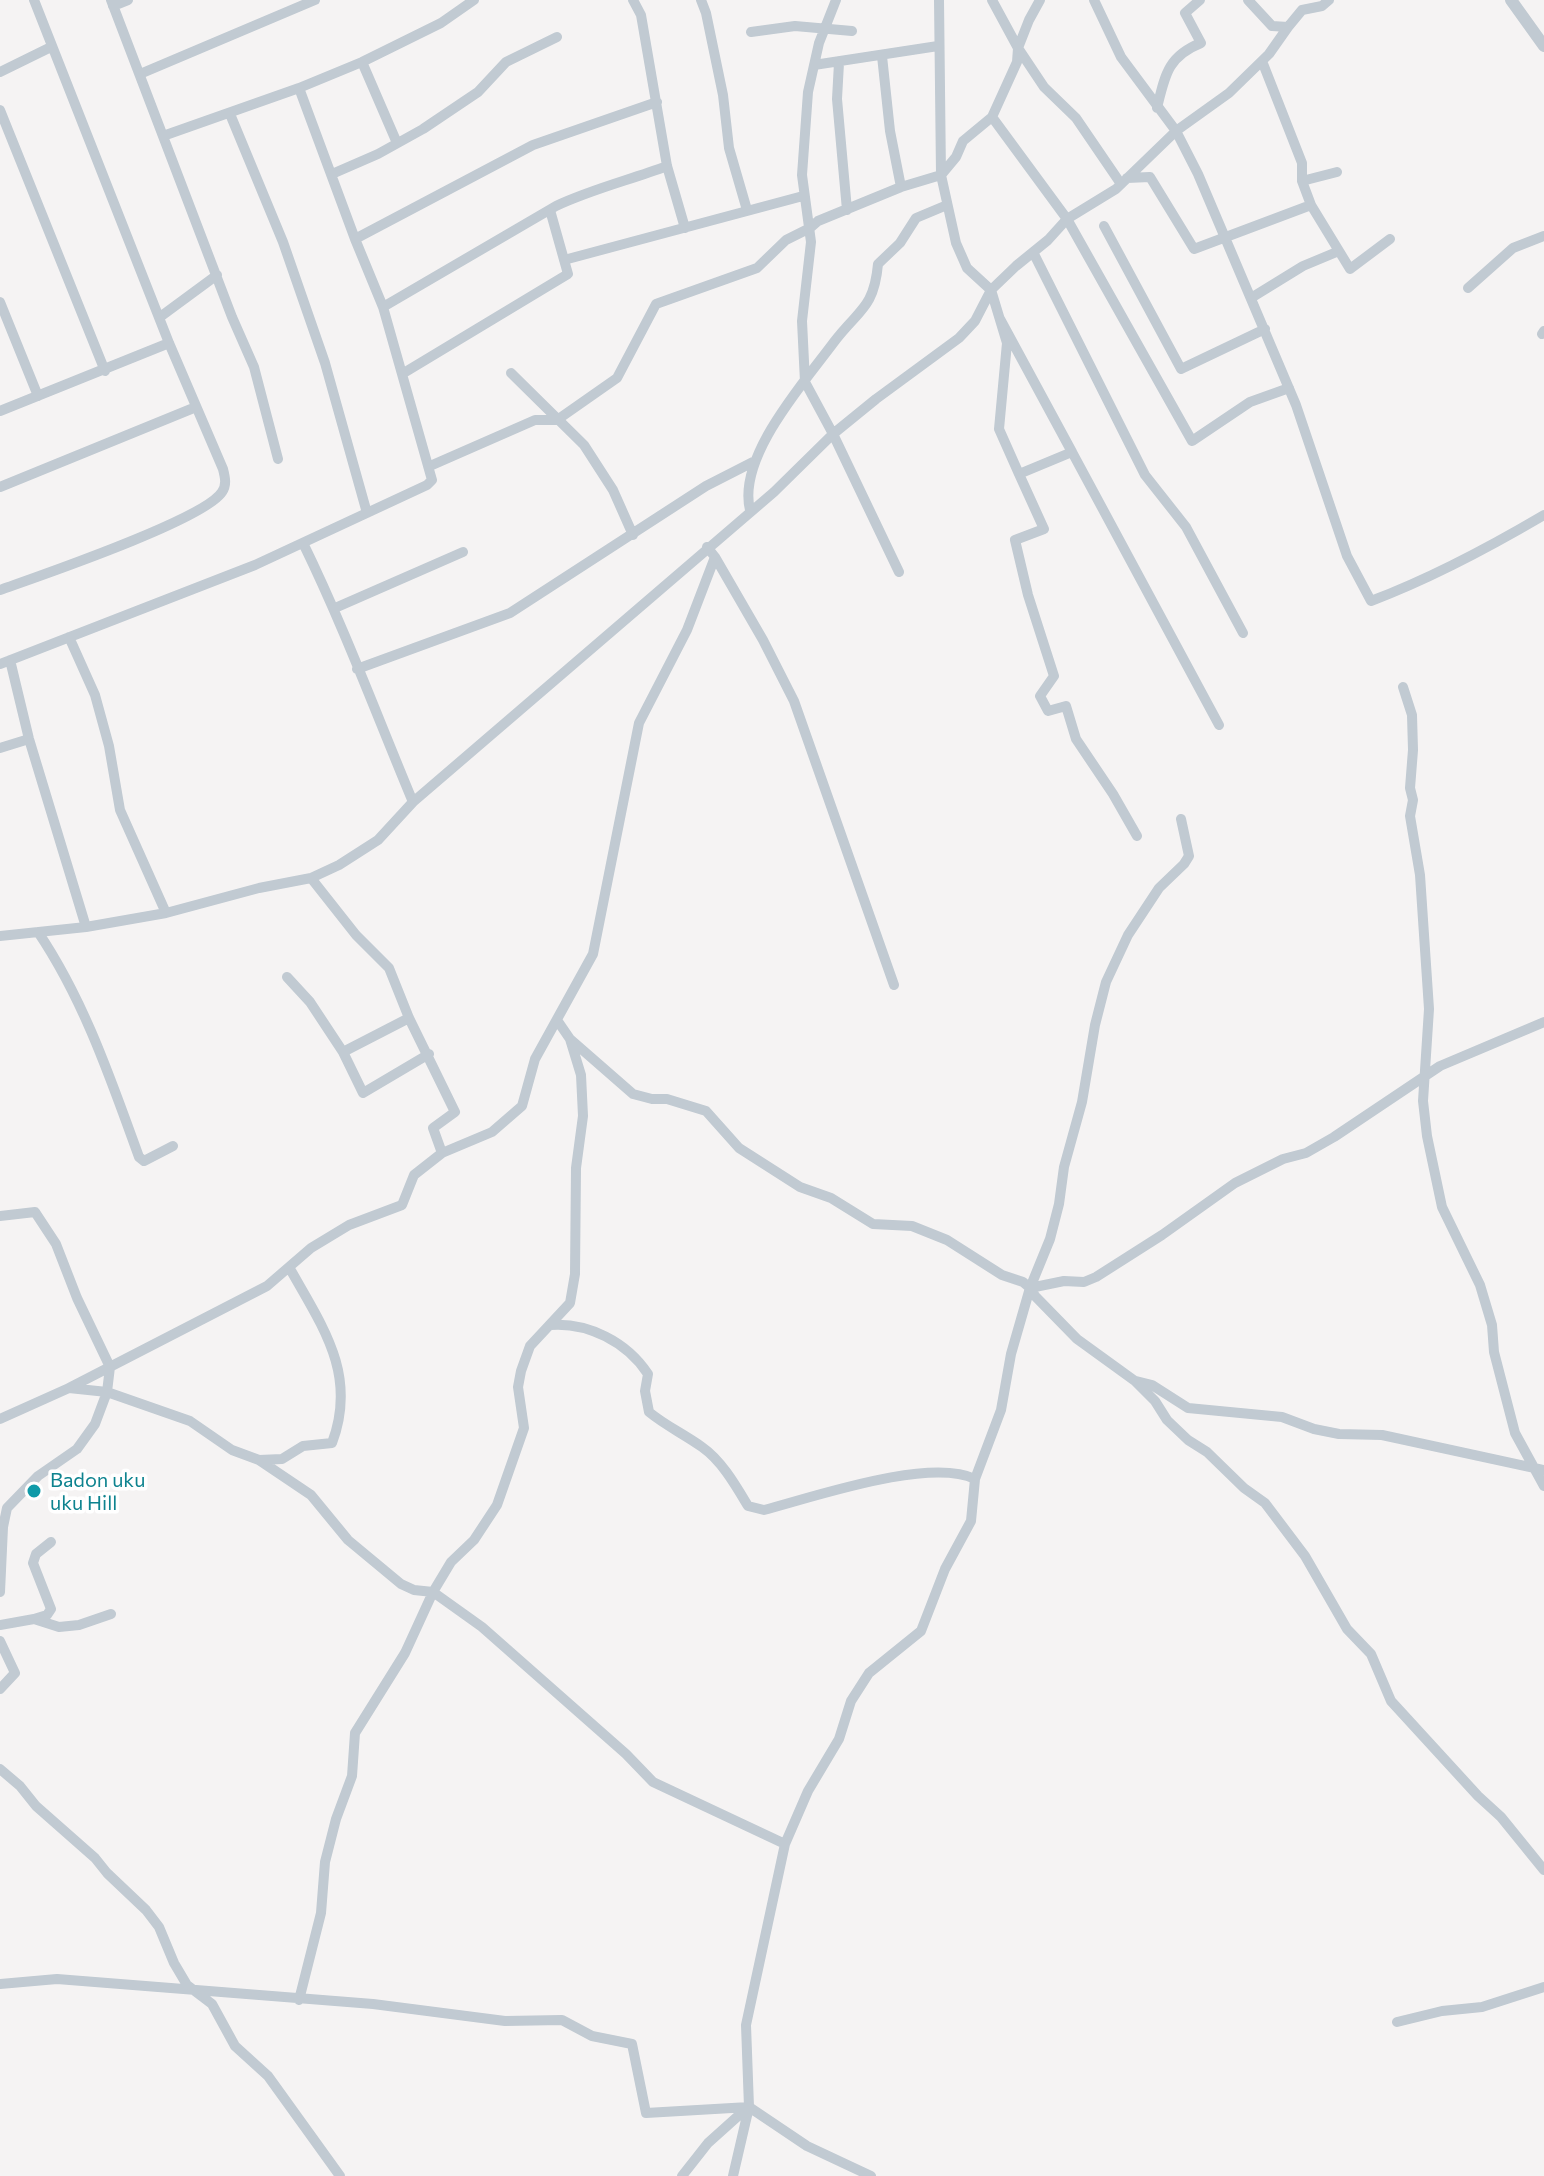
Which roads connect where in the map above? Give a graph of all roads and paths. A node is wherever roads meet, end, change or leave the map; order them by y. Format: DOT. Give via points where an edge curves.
graph roads {
  1 [pos="34,0"];
  2 [pos="128,0"];
  3 [pos="315,0"];
  4 [pos="474,0"];
  5 [pos="633,0"];
  6 [pos="701,0"];
  7 [pos="836,0"];
  8 [pos="939,0"];
  9 [pos="992,0"];
  10 [pos="1040,0"];
  11 [pos="1094,0"];
  12 [pos="1200,0"];
  13 [pos="1248,0"];
  14 [pos="1329,0"];
  15 [pos="1511,0"];
  16 [pos="112,3"];
  17 [pos="1288,27"];
  18 [pos="824,29"];
  19 [pos="852,31"];
  20 [pos="751,32"];
  21 [pos="557,37"];
  22 [pos="938,46"];
  23 [pos="1544,46"];
  24 [pos="51,47"];
  25 [pos="1018,48"];
  26 [pos="882,56"];
  27 [pos="1262,61"];
  28 [pos="362,62"];
  29 [pos="839,63"];
  30 [pos="814,65"];
  31 [pos="0,72"];
  32 [pos="140,74"];
  33 [pos="299,88"];
  34 [pos="657,102"];
  35 [pos="1157,108"];
  36 [pos="0,112"];
  37 [pos="230,114"];
  38 [pos="992,117"];
  39 [pos="1176,131"];
  40 [pos="163,136"];
  41 [pos="4,139"];
  42 [pos="397,143"];
  43 [pos="667,166"];
  44 [pos="1337,172"];
  45 [pos="332,174"];
  46 [pos="941,175"];
  47 [pos="1124,181"];
  48 [pos="1302,181"];
  49 [pos="901,187"];
  50 [pos="803,196"];
  51 [pos="947,205"];
  52 [pos="1311,205"];
  53 [pos="550,210"];
  54 [pos="747,210"];
  55 [pos="847,210"];
  56 [pos="1067,219"];
  57 [pos="1104,226"];
  58 [pos="685,228"];
  59 [pos="810,228"];
  60 [pos="1544,236"];
  61 [pos="1225,238"];
  62 [pos="355,239"];
  63 [pos="1390,239"];
  64 [pos="1339,251"];
  65 [pos="1033,252"];
  66 [pos="564,260"];
  67 [pos="217,275"];
  68 [pos="1468,288"];
  69 [pos="991,290"];
  70 [pos="1251,298"];
  71 [pos="0,302"];
  72 [pos="383,307"];
  73 [pos="160,317"];
  74 [pos="1000,319"];
  75 [pos="1265,329"];
  76 [pos="169,343"];
  77 [pos="105,371"];
  78 [pos="511,373"];
  79 [pos="402,374"];
  80 [pos="805,382"];
  81 [pos="1289,388"];
  82 [pos="38,396"];
  83 [pos="196,407"];
  84 [pos="0,411"];
  85 [pos="558,419"];
  86 [pos="833,434"];
  87 [pos="1072,452"];
  88 [pos="278,459"];
  89 [pos="753,462"];
  90 [pos="430,466"];
  91 [pos="1019,474"];
  92 [pos="0,487"];
  93 [pos="750,510"];
  94 [pos="367,513"];
  95 [pos="1544,515"];
  96 [pos="633,535"];
  97 [pos="303,543"];
  98 [pos="707,547"];
  99 [pos="463,552"];
  100 [pos="715,557"];
  101 [pos="899,572"];
  102 [pos="0,590"];
  103 [pos="335,608"];
  104 [pos="1243,633"];
  105 [pos="69,637"];
  106 [pos="5,662"];
  107 [pos="357,669"];
  108 [pos="1403,687"];
  109 [pos="1219,725"];
  110 [pos="29,739"];
  111 [pos="0,748"];
  112 [pos="413,802"];
  113 [pos="1181,819"];
  114 [pos="1137,836"];
  115 [pos="311,878"];
  116 [pos="166,913"];
  117 [pos="86,927"];
  118 [pos="38,932"];
  119 [pos="0,936"];
  120 [pos="287,977"];
  121 [pos="894,985"];
  122 [pos="409,1018"];
  123 [pos="557,1020"];
  124 [pos="1544,1022"];
  125 [pos="570,1039"];
  126 [pos="343,1052"];
  127 [pos="429,1054"];
  128 [pos="1425,1078"];
  129 [pos="173,1146"];
  130 [pos="442,1153"];
  131 [pos="0,1216"];
  132 [pos="289,1267"];
  133 [pos="1030,1288"];
  134 [pos="550,1325"];
  135 [pos="110,1367"];
  136 [pos="1135,1381"];
  137 [pos="69,1388"];
  138 [pos="107,1392"];
  139 [pos="0,1419"];
  140 [pos="259,1460"];
  141 [pos="1539,1469"];
  142 [pos="975,1479"];
  143 [pos="1544,1486"];
  144 [pos="51,1542"];
  145 [pos="0,1592"];
  146 [pos="433,1592"];
  147 [pos="111,1614"];
  148 [pos="34,1619"];
  149 [pos="0,1625"];
  150 [pos="0,1641"];
  151 [pos="0,1689"];
  152 [pos="0,1769"];
  153 [pos="785,1844"];
  154 [pos="1544,1869"];
  155 [pos="0,1984"];
  156 [pos="1544,1987"];
  157 [pos="198,1991"];
  158 [pos="299,2000"];
  159 [pos="1397,2022"];
  160 [pos="749,2107"];
  161 [pos="340,2176"];
  162 [pos="682,2176"];
  163 [pos="733,2176"];
  164 [pos="871,2176"];
  1 -- 24 [label="street"];
  2 -- 16 [label="street"];
  3 -- 32 [label="street"];
  4 -- 28 [label="street" via="441,23"];
  5 -- 34 [label="street" via="641,15"];
  6 -- 54 [label="street" via="729,148"];
  7 -- 18 [label="street"];
  8 -- 22 [label="street"];
  9 -- 25 [label="street"];
  10 -- 25 [label="street"];
  11 -- 35 [label="street" via="1121,57"];
  12 -- 35 [label="street" via="1185,13 1201,43 1173,59"];
  13 -- 17 [label="street" via="1272,26"];
  14 -- 17 [label="street" via="1302,10"];
  15 -- 23 [label="street"];
  16 -- 32 [label="street"];
  17 -- 27 [label="street"];
  18 -- 19 [label="street"];
  18 -- 20 [label="street" via="795,26"];
  18 -- 30 [label="street"];
  21 -- 42 [label="street" via="506,62 478,92"];
  22 -- 26 [label="street"];
  22 -- 46 [label="street"];
  24 -- 31 [label="street"];
  24 -- 73 [label="street"];
  25 -- 38 [label="street" via="1017,62"];
  25 -- 47 [label="street"];
  26 -- 29 [label="street"];
  26 -- 49 [label="street"];
  27 -- 39 [label="street"];
  27 -- 48 [label="street" via="1302,163"];
  28 -- 33 [label="street"];
  28 -- 42 [label="street"];
  29 -- 30 [label="street"];
  29 -- 55 [label="street"];
  30 -- 50 [label="street"];
  32 -- 40 [label="street"];
  33 -- 37 [label="street"];
  33 -- 45 [label="street"];
  34 -- 43 [label="street"];
  34 -- 62 [label="street" via="533,145"];
  35 -- 39 [label="street"];
  36 -- 41 [label="street"];
  37 -- 40 [label="street"];
  37 -- 94 [label="street" via="325,363"];
  38 -- 46 [label="street" via="963,141"];
  38 -- 56 [label="street"];
  39 -- 47 [label="street"];
  39 -- 61 [label="street"];
  40 -- 67 [label="street"];
  41 -- 77 [label="street"];
  42 -- 45 [label="street"];
  43 -- 53 [label="street"];
  43 -- 58 [label="street"];
  44 -- 48 [label="street"];
  45 -- 62 [label="street"];
  46 -- 49 [label="street"];
  46 -- 51 [label="street"];
  47 -- 56 [label="street"];
  47 -- 61 [label="street" via="1150,177 1194,249"];
  48 -- 52 [label="street"];
  49 -- 55 [label="street"];
  50 -- 54 [label="street"];
  50 -- 59 [label="street"];
  51 -- 69 [label="street" via="967,268"];
  51 -- 80 [label="street" via="916,218 878,264 876,287 865,309"];
  52 -- 61 [label="street"];
  52 -- 64 [label="street"];
  53 -- 66 [label="street"];
  53 -- 72 [label="street"];
  54 -- 58 [label="street"];
  55 -- 59 [label="street"];
  56 -- 65 [label="street"];
  56 -- 81 [label="street" via="1192,441 1250,402"];
  57 -- 75 [label="street" via="1181,369"];
  58 -- 66 [label="street"];
  59 -- 80 [label="street" via="802,321"];
  59 -- 85 [label="street" via="786,240 757,268 656,304 617,378"];
  60 -- 68 [label="street" via="1513,248"];
  61 -- 70 [label="street"];
  62 -- 72 [label="street"];
  63 -- 64 [label="street" via="1350,269"];
  64 -- 70 [label="street"];
  65 -- 69 [label="street"];
  65 -- 104 [label="street" via="1145,475 1186,527"];
  66 -- 79 [label="street" via="568,274"];
  67 -- 73 [label="street"];
  67 -- 88 [label="street" via="254,367"];
  69 -- 74 [label="street"];
  69 -- 86 [label="street" via="959,338"];
  70 -- 75 [label="street"];
  71 -- 82 [label="street"];
  72 -- 79 [label="street"];
  73 -- 76 [label="street"];
  74 -- 87 [label="street"];
  74 -- 91 [label="street" via="1007,343 999,429"];
  75 -- 81 [label="street"];
  76 -- 77 [label="street"];
  76 -- 83 [label="street"];
  77 -- 82 [label="street"];
  78 -- 85 [label="street"];
  79 -- 90 [label="street"];
  80 -- 86 [label="street"];
  80 -- 89 [label="street"];
  81 -- 95 [label="street" via="1347,556 1371,601 1475,555"];
  82 -- 84 [label="street"];
  83 -- 92 [label="street"];
  83 -- 102 [label="street" via="226,481 215,500 117,546"];
  85 -- 90 [label="street" via="535,420"];
  85 -- 96 [label="street" via="584,445"];
  86 -- 93 [label="street"];
  86 -- 101 [label="street"];
  87 -- 91 [label="street"];
  87 -- 109 [label="street"];
  89 -- 93 [label="street" via="747,483"];
  89 -- 96 [label="street"];
  90 -- 94 [label="street" via="432,480 427,485"];
  91 -- 114 [label="street" via="1044,529 1015,540 1054,676 1040,696 1048,711 1066,706 1076,739"];
  93 -- 98 [label="street"];
  94 -- 97 [label="street"];
  96 -- 107 [label="street" via="510,613"];
  97 -- 103 [label="street"];
  97 -- 105 [label="street"];
  98 -- 100 [label="street"];
  98 -- 112 [label="street"];
  99 -- 103 [label="street"];
  100 -- 121 [label="street" via="794,701"];
  100 -- 123 [label="street" via="687,630 639,723 593,954"];
  103 -- 107 [label="street"];
  105 -- 106 [label="street"];
  105 -- 116 [label="street" via="95,695 120,810"];
  106 -- 110 [label="street"];
  107 -- 112 [label="street"];
  108 -- 128 [label="street" via="1412,715 1410,816 1428,975"];
  110 -- 111 [label="street"];
  110 -- 117 [label="street"];
  112 -- 115 [label="street" via="378,840"];
  113 -- 133 [label="street" via="1189,856 1159,888 1128,935 1106,982 1059,1204"];
  115 -- 116 [label="street"];
  115 -- 122 [label="street" via="389,968"];
  116 -- 117 [label="street"];
  117 -- 118 [label="street"];
  118 -- 119 [label="street"];
  118 -- 129 [label="street" via="60,965 139,1157 144,1161"];
  120 -- 126 [label="street"];
  122 -- 126 [label="street"];
  122 -- 127 [label="street"];
  123 -- 125 [label="street"];
  123 -- 130 [label="street" via="535,1059 522,1106 492,1132"];
  124 -- 128 [label="street" via="1453,1059"];
  125 -- 133 [label="street" via="633,1094 706,1111 739,1148 800,1187 831,1198 873,1224 912,1226 947,1240"];
  125 -- 134 [label="street" via="581,1075 583,1116 576,1168 575,1274 570,1303"];
  126 -- 127 [label="street" via="363,1093"];
  127 -- 130 [label="street" via="455,1112 433,1128"];
  128 -- 133 [label="street" via="1306,1153 1235,1183 1096,1277"];
  128 -- 141 [label="street" via="1427,1136 1442,1207 1480,1285 1515,1433"];
  130 -- 132 [label="street" via="414,1175 402,1205 349,1225"];
  131 -- 135 [label="street" via="35,1212 56,1244"];
  132 -- 135 [label="street" via="267,1286"];
  132 -- 140 [label="street" via="329,1339 341,1383 341,1420 332,1443 303,1446 282,1459"];
  133 -- 136 [label="street" via="1077,1339"];
  133 -- 142 [label="street" via="1001,1410"];
  134 -- 142 [label="street" via="600,1333 637,1358 648,1374 649,1412 704,1448 748,1506 764,1510 900,1476 962,1473"];
  134 -- 146 [label="street" via="530,1346 521,1371 524,1428 497,1505"];
  135 -- 137 [label="street"];
  135 -- 138 [label="street"];
  136 -- 141 [label="street" via="1152,1385 1188,1408 1271,1415 1326,1432 1382,1435"];
  136 -- 154 [label="street" via="1188,1440 1265,1503 1305,1556 1347,1629 1371,1654 1391,1701"];
  137 -- 138 [label="street"];
  137 -- 139 [label="street"];
  138 -- 140 [label="street" via="190,1421 232,1450"];
  138 -- 145 [label="street" via="95,1424 77,1449 38,1476 7,1508"];
  140 -- 146 [label="street" via="311,1495 348,1540 401,1584"];
  141 -- 143 [label="street"];
  142 -- 153 [label="street" via="971,1521 921,1631 869,1673 851,1701 839,1739"];
  144 -- 148 [label="street" via="33,1563 51,1609"];
  146 -- 153 [label="street" via="530,1668 653,1782"];
  146 -- 158 [label="street" via="405,1653 355,1733 352,1776 325,1862 321,1913"];
  147 -- 148 [label="street" via="59,1627"];
  148 -- 149 [label="street"];
  150 -- 151 [label="street" via="15,1673"];
  152 -- 157 [label="street" via="146,1910 187,1985"];
  153 -- 160 [label="street" via="746,2025"];
  155 -- 157 [label="street" via="57,1979"];
  156 -- 159 [label="street" via="1482,2007"];
  157 -- 158 [label="street"];
  157 -- 161 [label="street" via="212,2004 235,2046 268,2076"];
  158 -- 160 [label="street" via="505,2021 562,2020 592,2036 632,2044 646,2113"];
  160 -- 162 [label="street" via="708,2143"];
  160 -- 163 [label="street"];
  160 -- 164 [label="street" via="807,2146"];
}
